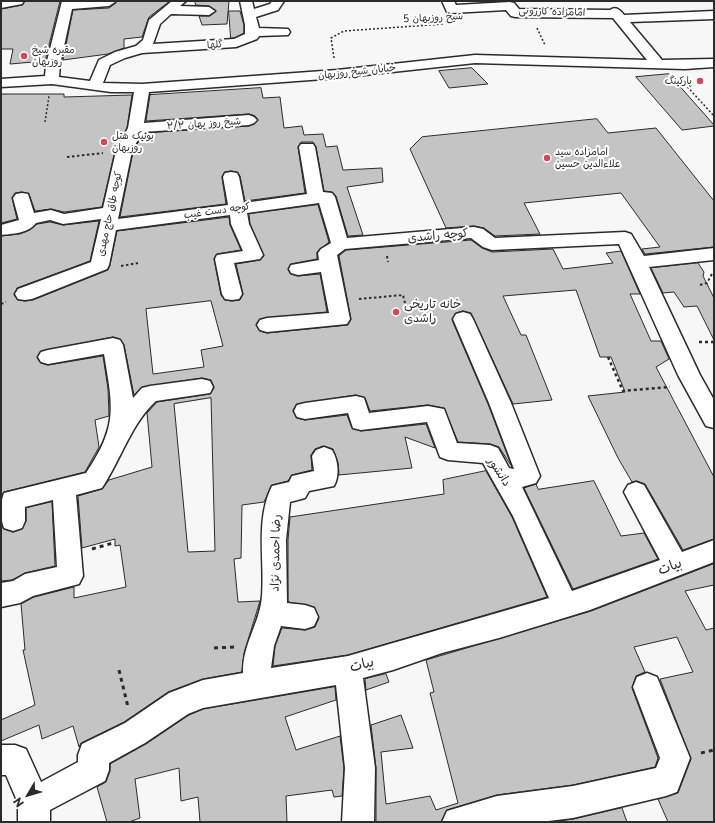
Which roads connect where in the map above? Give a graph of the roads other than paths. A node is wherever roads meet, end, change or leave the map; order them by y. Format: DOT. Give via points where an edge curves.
graph roads {
  1 [pos="18,1"];
  2 [pos="180,1"];
  3 [pos="246,1"];
  4 [pos="278,1"];
  5 [pos="448,1"];
  6 [pos="611,1"];
  7 [pos="109,2"];
  8 [pos="2,3"];
  9 [pos="67,3"];
  10 [pos="168,10"];
  11 [pos="209,11"];
  12 [pos="546,13"];
  13 [pos="249,15"];
  14 [pos="713,16"];
  15 [pos="619,17"];
  16 [pos="536,28"];
  17 [pos="223,30"];
  18 [pos="252,32"];
  19 [pos="283,32"];
  20 [pos="141,49"];
  21 [pos="230,50"];
  22 [pos="714,63"];
  23 [pos="662,64"];
  24 [pos="52,80"];
  25 [pos="1,83"];
  26 [pos="95,86"];
  27 [pos="142,88"];
  28 [pos="249,120"];
  29 [pos="136,128"];
  30 [pos="307,147"];
  31 [pos="231,177"];
  32 [pos="321,197"];
  33 [pos="22,198"];
  34 [pos="237,208"];
  35 [pos="28,219"];
  36 [pos="109,219"];
  37 [pos="1,230"];
  38 [pos="340,244"];
  39 [pos="714,254"];
  40 [pos="638,262"];
  41 [pos="329,265"];
  42 [pos="298,269"];
  43 [pos="25,294"];
  44 [pos="232,294"];
  45 [pos="463,319"];
  46 [pos="267,325"];
  47 [pos="48,357"];
  48 [pos="202,387"];
  49 [pos="305,411"];
  50 [pos="714,420"];
  51 [pos="120,430"];
  52 [pos="324,456"];
  53 [pos="506,480"];
  54 [pos="64,489"];
  55 [pos="636,492"];
  56 [pos="13,521"];
  57 [pos="714,550"];
  58 [pos="676,565"];
  59 [pos="1,595"];
  60 [pos="565,604"];
  61 [pos="272,613"];
  62 [pos="305,617"];
  63 [pos="348,669"];
  64 [pos="258,685"];
  65 [pos="647,687"];
  66 [pos="1,760"];
  67 [pos="34,812"];
  68 [pos="499,817"];
  69 [pos="358,822"];
  70 [pos="458,822"];
  1 -- 8 [label="street"];
  2 -- 10 [label="street"];
  3 -- 13 [label="street"];
  4 -- 13 [label="street" via="274,7"];
  5 -- 12 [label="street, امامزاده کازرونی" via="451,9 510,6 515,13"];
  6 -- 15 [label="street"];
  7 -- 9 [label="street"];
  9 -- 24 [label="street"];
  10 -- 11 [label="street"];
  10 -- 20 [label="street" via="154,23 149,41"];
  12 -- 15 [label="street, امامزاده کازرونی"];
  12 -- 16 [label="street" via="555,26"];
  13 -- 18 [label="street"];
  14 -- 15 [label="street, امامزاده کازرونی"];
  15 -- 23 [label="street"];
  17 -- 21 [label="street"];
  18 -- 19 [label="street"];
  18 -- 21 [label="street, گلها" via="252,36 236,43"];
  20 -- 21 [label="street, گلها"];
  20 -- 26 [label="street, گلها" via="104,63"];
  22 -- 23 [label="street, خیابان شیخ روزبهان"];
  23 -- 27 [label="street, خیابان شیخ روزبهان" via="476,59 337,74"];
  24 -- 25 [label="street, خیابان شیخ روزبهان"];
  24 -- 26 [label="street, خیابان شیخ روزبهان"];
  26 -- 27 [label="street, خیابان شیخ روزبهان"];
  27 -- 29 [label="street, کوچه طاق حاج مهدی"];
  28 -- 29 [label="street, شیخ روز بهان ۲/۲"];
  29 -- 36 [label="street, کوچه طاق حاج مهدی" via="124,151"];
  30 -- 32 [label="street"];
  31 -- 34 [label="street"];
  32 -- 34 [label="street, کوچه دست غیب"];
  32 -- 38 [label="street"];
  33 -- 35 [label="street"];
  34 -- 36 [label="street, کوچه دست غیب"];
  34 -- 44 [label="street" via="240,224 254,255 224,259"];
  35 -- 36 [label="street, کوچه دست غیب" via="51,215 63,218"];
  35 -- 37 [label="street" via="28,222 15,228"];
  36 -- 43 [label="street, کوچه طاق حاج مهدی" via="100,265"];
  38 -- 40 [label="street, کوچه راشدی" via="474,232 492,244 625,238"];
  38 -- 41 [label="street" via="326,253"];
  39 -- 40 [label="street"];
  40 -- 50 [label="street" via="692,381"];
  41 -- 42 [label="street"];
  41 -- 46 [label="street" via="340,319"];
  45 -- 53 [label="street" via="500,403 528,476"];
  47 -- 51 [label="street" via="113,345 123,409"];
  48 -- 51 [label="street" via="150,394"];
  49 -- 53 [label="street, دانشور" via="356,404 361,422 428,414 436,416 448,451 490,454"];
  51 -- 54 [label="street" via="116,443 94,481"];
  52 -- 61 [label="street, رضا احمدی نژاد" via="326,479 300,483 297,491 280,493 276,509 275,596"];
  53 -- 60 [label="street, دانشور"];
  54 -- 56 [label="street" via="13,500"];
  54 -- 59 [label="street" via="70,576 25,586 20,591"];
  55 -- 58 [label="street"];
  57 -- 58 [label="street, بیات"];
  58 -- 60 [label="street, بیات" via="590,598"];
  60 -- 63 [label="street, بیات" via="499,626 442,640"];
  61 -- 62 [label="street"];
  61 -- 64 [label="street, رضا احمدی نژاد" via="260,646 257,663"];
  63 -- 64 [label="street, بیات"];
  63 -- 69 [label="street" via="360,768"];
  64 -- 67 [label="street, بیات" via="203,694 179,702 136,733 93,755 94,770"];
  65 -- 68 [label="street" via="675,758 666,781"];
  66 -- 67 [label="street" via="15,760"];
  68 -- 70 [label="street"];
}
